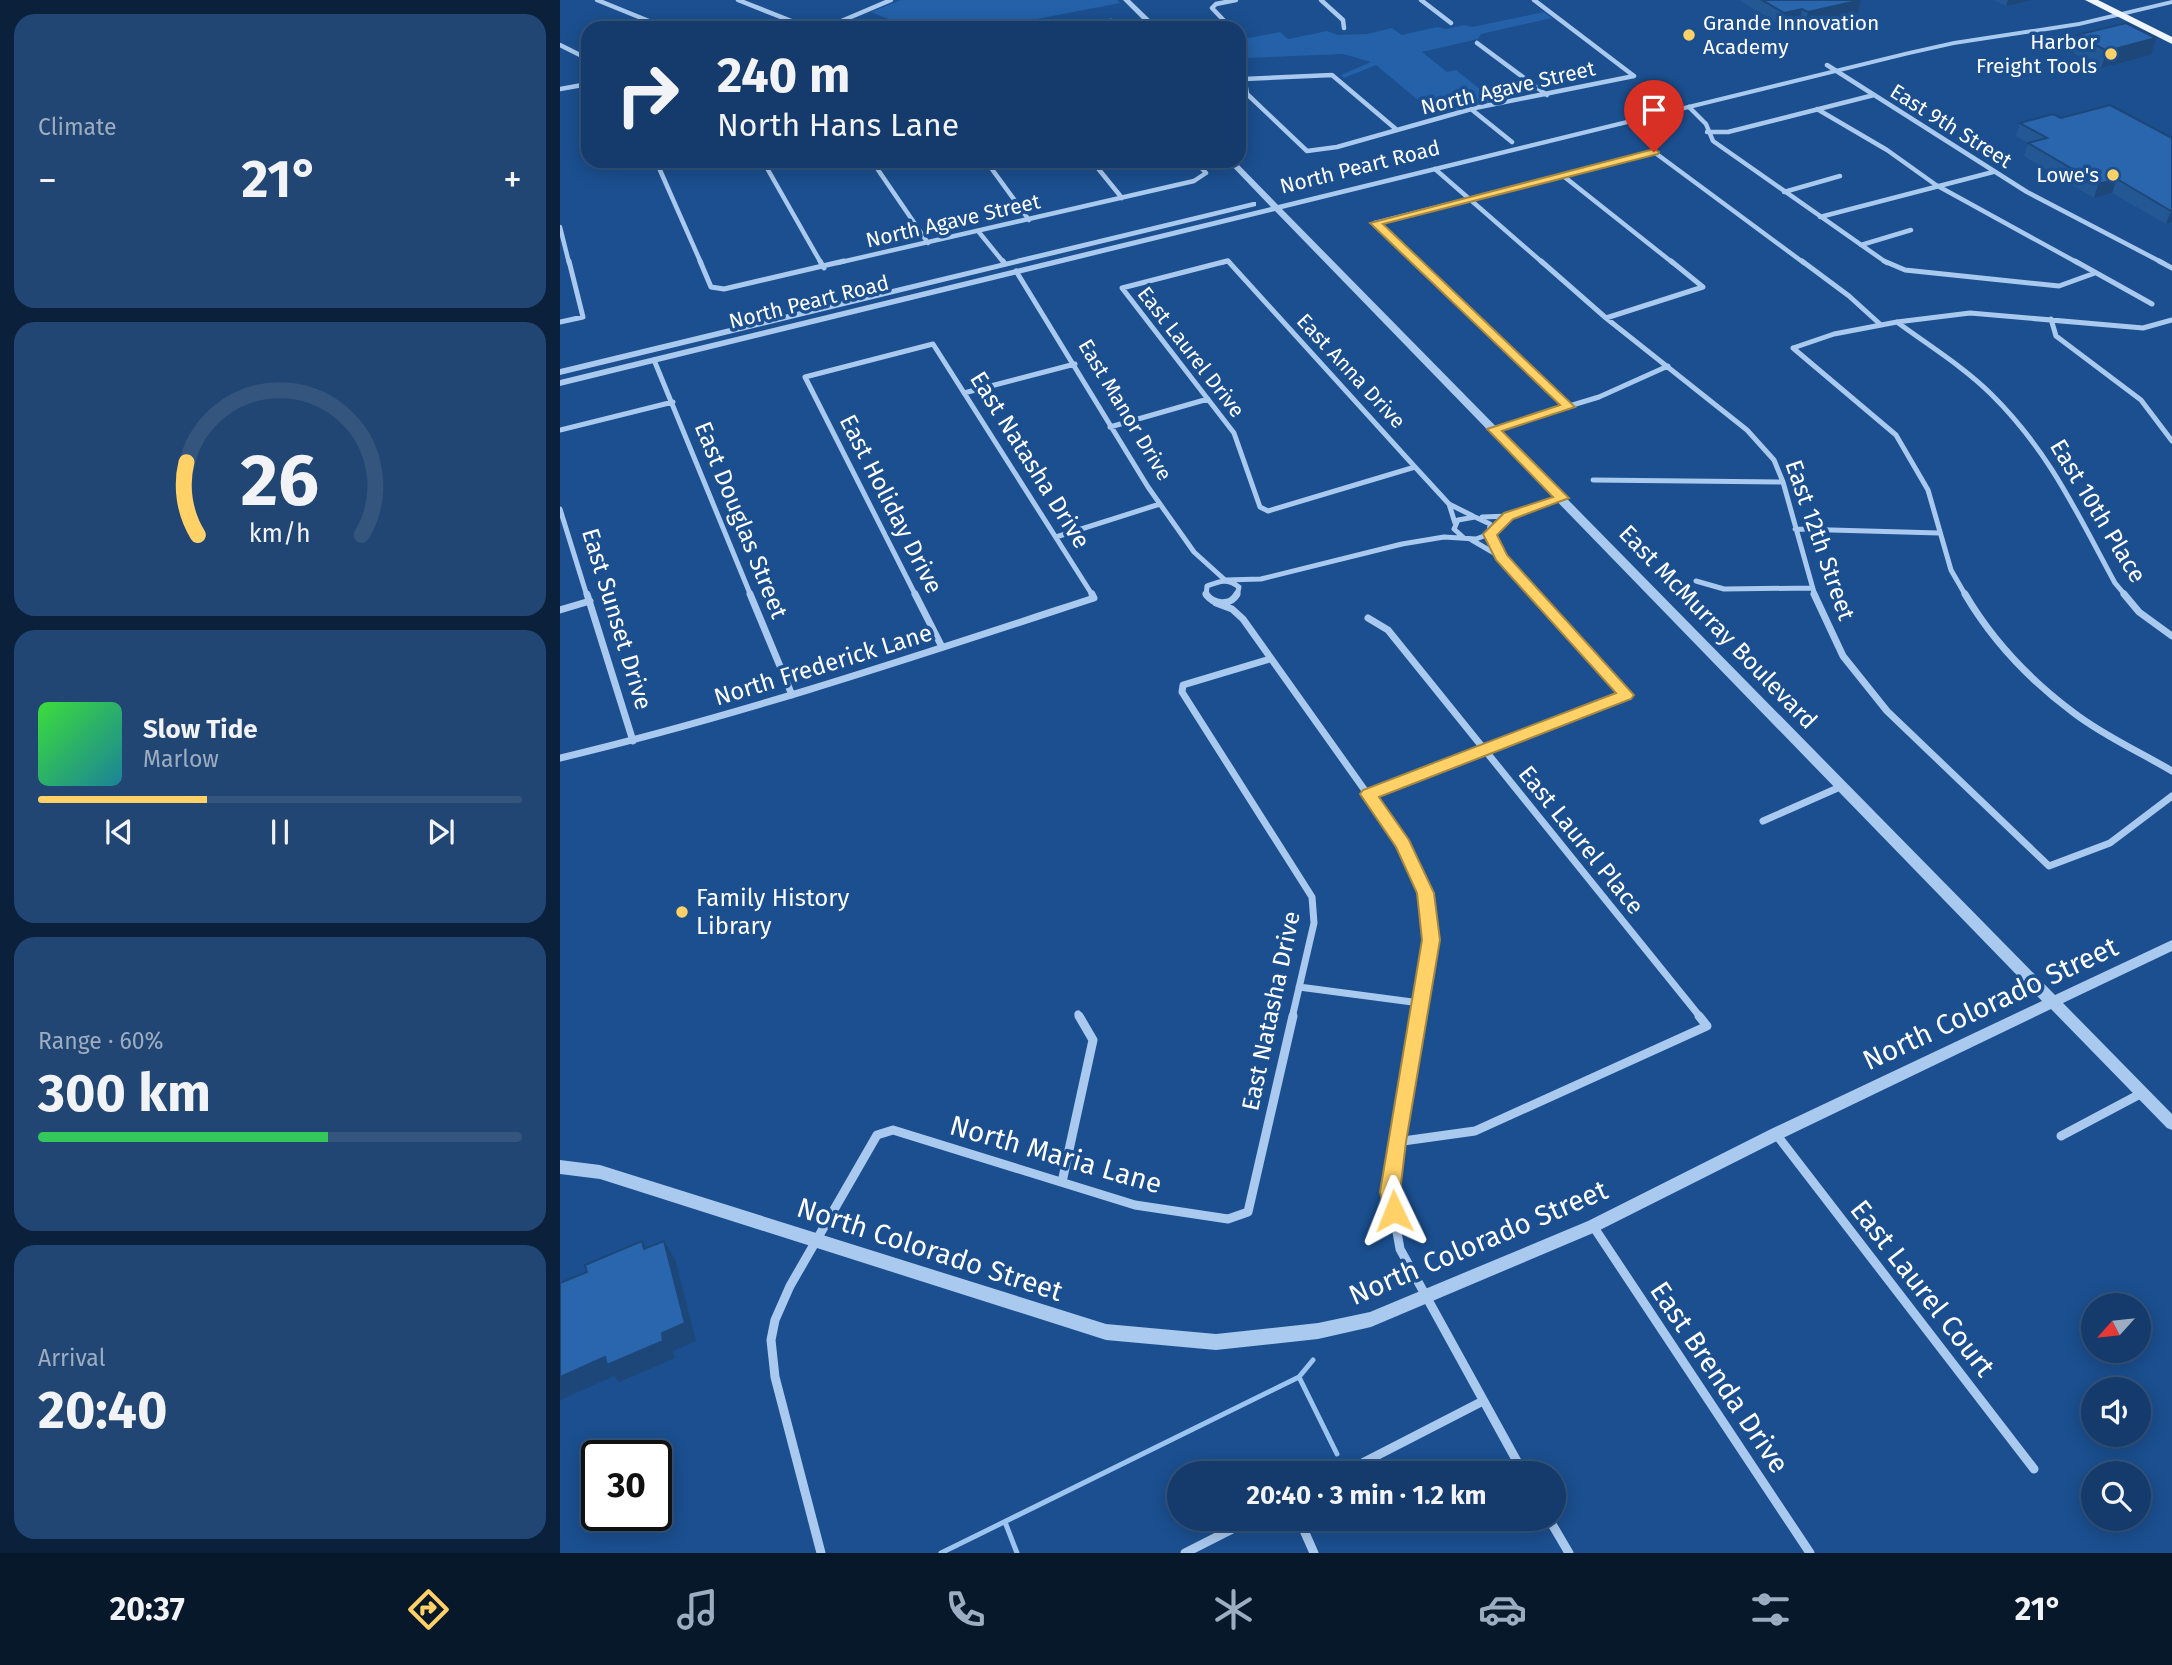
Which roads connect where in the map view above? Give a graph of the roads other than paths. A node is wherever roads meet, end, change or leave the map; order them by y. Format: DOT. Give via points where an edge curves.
graph roads {
  1 [pos="597,0"];
  2 [pos="738,0"];
  3 [pos="876,0"];
  4 [pos="891,0"];
  5 [pos="1126,0"];
  6 [pos="1236,0"];
  7 [pos="1321,0"];
  8 [pos="1421,0"];
  9 [pos="1534,0"];
  10 [pos="2090,0"];
  11 [pos="2151,0"];
  12 [pos="2172,2"];
  13 [pos="884,3"];
  14 [pos="2117,9"];
  15 [pos="649,21"];
  16 [pos="791,21"];
  17 [pos="842,21"];
  18 [pos="1147,21"];
  19 [pos="1224,21"];
  20 [pos="1451,23"];
  21 [pos="1344,28"];
  22 [pos="2172,34"];
  23 [pos="2172,41"];
  24 [pos="1477,43"];
  25 [pos="560,46"];
  26 [pos="581,56"];
  27 [pos="1827,65"];
  28 [pos="1836,71"];
  29 [pos="1246,79"];
  30 [pos="581,85"];
  31 [pos="560,89"];
  32 [pos="1246,89"];
  33 [pos="1547,95"];
  34 [pos="1874,95"];
  35 [pos="1689,107"];
  36 [pos="1471,109"];
  37 [pos="1818,109"];
  38 [pos="1397,130"];
  39 [pos="1707,132"];
  40 [pos="1512,142"];
  41 [pos="659,168"];
  42 [pos="767,168"];
  43 [pos="877,168"];
  44 [pos="991,168"];
  45 [pos="1098,168"];
  46 [pos="1201,168"];
  47 [pos="1238,168"];
  48 [pos="1435,169"];
  49 [pos="1993,172"];
  50 [pos="1562,175"];
  51 [pos="1840,176"];
  52 [pos="1939,187"];
  53 [pos="1784,192"];
  54 [pos="1122,198"];
  55 [pos="1470,199"];
  56 [pos="1273,204"];
  57 [pos="1820,217"];
  58 [pos="1029,220"];
  59 [pos="560,227"];
  60 [pos="1911,230"];
  61 [pos="978,231"];
  62 [pos="928,243"];
  63 [pos="1861,245"];
  64 [pos="1228,261"];
  65 [pos="1005,264"];
  66 [pos="824,268"];
  67 [pos="2172,268"];
  68 [pos="1016,271"];
  69 [pos="2095,273"];
  70 [pos="2152,304"];
  71 [pos="1606,318"];
  72 [pos="2051,319"];
  73 [pos="560,322"];
  74 [pos="1897,322"];
  75 [pos="2170,322"];
  76 [pos="1881,325"];
  77 [pos="933,344"];
  78 [pos="654,360"];
  79 [pos="1075,364"];
  80 [pos="1668,366"];
  81 [pos="560,372"];
  82 [pos="560,383"];
  83 [pos="964,393"];
  84 [pos="1208,399"];
  85 [pos="673,402"];
  86 [pos="1569,407"];
  87 [pos="1110,427"];
  88 [pos="1493,429"];
  89 [pos="560,430"];
  90 [pos="2172,441"];
  91 [pos="1416,467"];
  92 [pos="1593,480"];
  93 [pos="1783,482"];
  94 [pos="1562,498"];
  95 [pos="1449,503"];
  96 [pos="1160,504"];
  97 [pos="560,509"];
  98 [pos="1509,516"];
  99 [pos="1475,517"];
  100 [pos="1455,524"];
  101 [pos="1795,529"];
  102 [pos="1490,532"];
  103 [pos="1939,533"];
  104 [pos="1056,537"];
  105 [pos="1467,538"];
  106 [pos="1433,539"];
  107 [pos="1501,557"];
  108 [pos="1204,566"];
  109 [pos="1261,579"];
  110 [pos="1226,580"];
  111 [pos="1696,581"];
  112 [pos="1812,587"];
  113 [pos="1205,589"];
  114 [pos="1239,595"];
  115 [pos="1094,598"];
  116 [pos="590,601"];
  117 [pos="1216,603"];
  118 [pos="560,610"];
  119 [pos="1368,618"];
  120 [pos="1243,619"];
  121 [pos="2172,636"];
  122 [pos="942,647"];
  123 [pos="1270,659"];
  124 [pos="792,695"];
  125 [pos="633,741"];
  126 [pos="1484,750"];
  127 [pos="560,758"];
  128 [pos="2172,771"];
  129 [pos="1840,787"];
  130 [pos="1368,794"];
  131 [pos="2172,796"];
  132 [pos="1763,821"];
  133 [pos="2172,945"];
  134 [pos="1299,987"];
  135 [pos="2053,1000"];
  136 [pos="1420,1003"];
  137 [pos="1078,1014"];
  138 [pos="2142,1093"];
  139 [pos="2172,1124"];
  140 [pos="1776,1135"];
  141 [pos="2061,1136"];
  142 [pos="1396,1142"];
  143 [pos="560,1167"];
  144 [pos="1062,1182"];
  145 [pos="1248,1212"];
  146 [pos="1592,1226"];
  147 [pos="818,1240"];
  148 [pos="1425,1298"];
  149 [pos="1483,1401"];
  150 [pos="1366,1461"];
  151 [pos="1517,1461"];
  152 [pos="2034,1469"];
  153 [pos="1228,1531"];
  154 [pos="1304,1531"];
  155 [pos="1556,1531"];
  156 [pos="821,1553"];
  157 [pos="1185,1553"];
  158 [pos="1314,1553"];
  159 [pos="1569,1553"];
  160 [pos="1810,1553"];
  1 -- 15 [label="street"];
  2 -- 16 [label="street"];
  3 -- 13 [label="street"];
  4 -- 13 [label="street"];
  5 -- 18 [label="street"];
  6 -- 19 [label="street" via="1212,8"];
  7 -- 21 [label="street" via="1343,20"];
  8 -- 20 [label="street"];
  9 -- 33 [label="street, North Agave Street" via="1634,76"];
  10 -- 14 [label="main road"];
  11 -- 14 [label="street, North Peart Road"];
  12 -- 14 [label="street, North Peart Road"];
  13 -- 17 [label="street"];
  14 -- 22 [label="main road"];
  14 -- 23 [label="main road"];
  14 -- 27 [label="street, North Peart Road" via="1956,35"];
  14 -- 28 [label="street, North Peart Road" via="2040,31 1954,43"];
  24 -- 33 [label="street"];
  25 -- 26 [label="street"];
  27 -- 28 [label="street, East 9th Street"];
  27 -- 40 [label="street, North Peart Road"];
  28 -- 34 [label="street, East 9th Street"];
  28 -- 35 [label="street, North Peart Road"];
  29 -- 38 [label="street" via="1332,75"];
  30 -- 31 [label="street"];
  32 -- 38 [label="street, North Agave Street" via="1307,151"];
  33 -- 36 [label="street, North Agave Street"];
  34 -- 37 [label="street"];
  34 -- 49 [label="street, East 9th Street"];
  35 -- 39 [label="street" via="1706,124"];
  35 -- 48 [label="street, North Peart Road"];
  36 -- 38 [label="street, North Agave Street"];
  36 -- 40 [label="street"];
  37 -- 39 [label="street" via="1728,132"];
  37 -- 52 [label="street"];
  39 -- 53 [label="street"];
  40 -- 56 [label="street, North Peart Road"];
  41 -- 66 [label="street, North Agave Street" via="712,287 724,289"];
  42 -- 66 [label="street"];
  43 -- 62 [label="street"];
  44 -- 58 [label="street"];
  45 -- 54 [label="street"];
  46 -- 54 [label="street, North Agave Street" via="1206,173 1194,181"];
  47 -- 56 [label="street, East McMurray Boulevard"];
  48 -- 55 [label="street, East 12th Street"];
  48 -- 56 [label="street, North Peart Road"];
  49 -- 52 [label="street"];
  49 -- 67 [label="street, East 9th Street"];
  50 -- 55 [label="street"];
  50 -- 71 [label="street" via="1703,287"];
  50 -- 76 [label="street" via="1654,152 1849,296"];
  51 -- 53 [label="street"];
  52 -- 57 [label="street"];
  52 -- 69 [label="street"];
  53 -- 57 [label="street"];
  54 -- 58 [label="street, North Agave Street"];
  55 -- 71 [label="street, East 12th Street"];
  55 -- 86 [label="street" via="1375,223"];
  56 -- 65 [label="street, North Peart Road"];
  56 -- 68 [label="street, North Peart Road"];
  56 -- 88 [label="street, East McMurray Boulevard"];
  57 -- 63 [label="street"];
  58 -- 61 [label="street, North Agave Street"];
  59 -- 73 [label="street" via="583,317"];
  60 -- 63 [label="street"];
  61 -- 62 [label="street, North Agave Street"];
  61 -- 65 [label="street"];
  62 -- 66 [label="street, North Agave Street"];
  63 -- 69 [label="street" via="1905,270 2059,286"];
  64 -- 84 [label="street, East Laurel Drive" via="1122,288"];
  64 -- 91 [label="street, East Anna Drive"];
  65 -- 81 [label="street, North Peart Road"];
  68 -- 78 [label="street, North Peart Road"];
  68 -- 79 [label="street, East Manor Drive"];
  69 -- 70 [label="street"];
  71 -- 80 [label="street, East 12th Street"];
  72 -- 74 [label="street" via="1970,313"];
  72 -- 75 [label="street" via="2143,328"];
  72 -- 90 [label="street" via="2056,336 2141,400"];
  74 -- 76 [label="street"];
  74 -- 121 [label="street, East 10th Place" via="1989,392 2022,427 2050,465 2115,583 2139,612"];
  76 -- 103 [label="street" via="1793,348 1896,435 1928,490"];
  77 -- 83 [label="street, East Natasha Drive"];
  77 -- 122 [label="street, East Holiday Drive" via="805,377"];
  78 -- 82 [label="street, North Peart Road"];
  78 -- 85 [label="street, East Douglas Street"];
  79 -- 83 [label="street"];
  79 -- 87 [label="street, East Manor Drive"];
  80 -- 86 [label="street"];
  80 -- 93 [label="street, East 12th Street" via="1747,430 1774,460"];
  83 -- 104 [label="street, East Natasha Drive"];
  84 -- 87 [label="street"];
  84 -- 91 [label="street, East Laurel Drive" via="1234,433 1260,507 1268,512"];
  85 -- 89 [label="street"];
  85 -- 124 [label="street, East Douglas Street"];
  86 -- 88 [label="street"];
  87 -- 96 [label="street, East Manor Drive"];
  88 -- 94 [label="street, East McMurray Boulevard"];
  91 -- 95 [label="street, East Anna Drive"];
  92 -- 93 [label="street"];
  93 -- 101 [label="street, East 12th Street"];
  94 -- 98 [label="street"];
  94 -- 129 [label="street, East McMurray Boulevard"];
  95 -- 99 [label="street, East Anna Drive"];
  95 -- 100 [label="street, East Anna Drive"];
  96 -- 104 [label="street"];
  96 -- 108 [label="street, East Manor Drive"];
  97 -- 116 [label="street, East Sunset Drive"];
  98 -- 99 [label="street"];
  98 -- 102 [label="street"];
  99 -- 100 [label="street"];
  99 -- 102 [label="street" via="1487,521"];
  100 -- 105 [label="street" via="1456,533"];
  100 -- 106 [label="street"];
  101 -- 103 [label="street"];
  101 -- 112 [label="street, East 12th Street"];
  102 -- 105 [label="street" via="1482,538"];
  102 -- 107 [label="street"];
  103 -- 128 [label="street" via="1951,570 1983,625 2024,669 2075,714"];
  104 -- 115 [label="street, East Natasha Drive"];
  105 -- 106 [label="street"];
  105 -- 107 [label="street"];
  106 -- 109 [label="street"];
  107 -- 126 [label="street" via="1626,695"];
  108 -- 110 [label="street, East Manor Drive"];
  108 -- 113 [label="street"];
  109 -- 110 [label="street"];
  109 -- 114 [label="street"];
  110 -- 113 [label="street"];
  110 -- 114 [label="street" via="1239,587"];
  111 -- 112 [label="street" via="1724,589"];
  112 -- 131 [label="street, East 12th Street" via="1843,656 1886,711 2049,866 2110,843"];
  113 -- 117 [label="street" via="1206,596"];
  114 -- 117 [label="street" via="1233,601"];
  114 -- 120 [label="street"];
  115 -- 122 [label="street, North Frederick Lane"];
  116 -- 118 [label="street"];
  116 -- 125 [label="street, East Sunset Drive"];
  117 -- 120 [label="street"];
  119 -- 126 [label="street, East Laurel Place" via="1388,630"];
  120 -- 123 [label="street"];
  122 -- 124 [label="street, North Frederick Lane"];
  123 -- 130 [label="street"];
  123 -- 134 [label="street, East Natasha Drive" via="1183,685 1182,692 1312,897 1314,923"];
  124 -- 125 [label="street, North Frederick Lane"];
  125 -- 127 [label="street, North Frederick Lane"];
  126 -- 130 [label="street"];
  126 -- 142 [label="street, East Laurel Place" via="1707,1026 1475,1131"];
  129 -- 132 [label="street"];
  129 -- 135 [label="street, East McMurray Boulevard"];
  130 -- 136 [label="street" via="1403,844 1425,893 1431,940"];
  133 -- 135 [label="street, North Colorado Street"];
  134 -- 136 [label="street"];
  134 -- 145 [label="street, East Natasha Drive"];
  135 -- 138 [label="street, East McMurray Boulevard"];
  135 -- 140 [label="street, North Colorado Street"];
  136 -- 142 [label="street"];
  137 -- 144 [label="street" via="1093,1040"];
  138 -- 139 [label="street, East McMurray Boulevard"];
  138 -- 141 [label="street"];
  140 -- 146 [label="street, North Colorado Street"];
  140 -- 152 [label="street, East Laurel Court"];
  142 -- 148 [label="street" via="1390,1192 1400,1249"];
  143 -- 147 [label="street, North Colorado Street" via="600,1172"];
  144 -- 145 [label="street, North Maria Lane" via="1135,1205 1228,1219"];
  144 -- 147 [label="street, North Maria Lane" via="893,1130 877,1135"];
  146 -- 148 [label="street, North Colorado Street"];
  146 -- 160 [label="street, East Brenda Drive"];
  147 -- 148 [label="street, North Colorado Street" via="1106,1332 1216,1342 1371,1320"];
  147 -- 156 [label="street" via="790,1286 771,1340 775,1377"];
  148 -- 149 [label="street"];
  149 -- 150 [label="street"];
  149 -- 151 [label="street"];
  153 -- 157 [label="street"];
  154 -- 158 [label="street"];
  155 -- 159 [label="street"];
}
